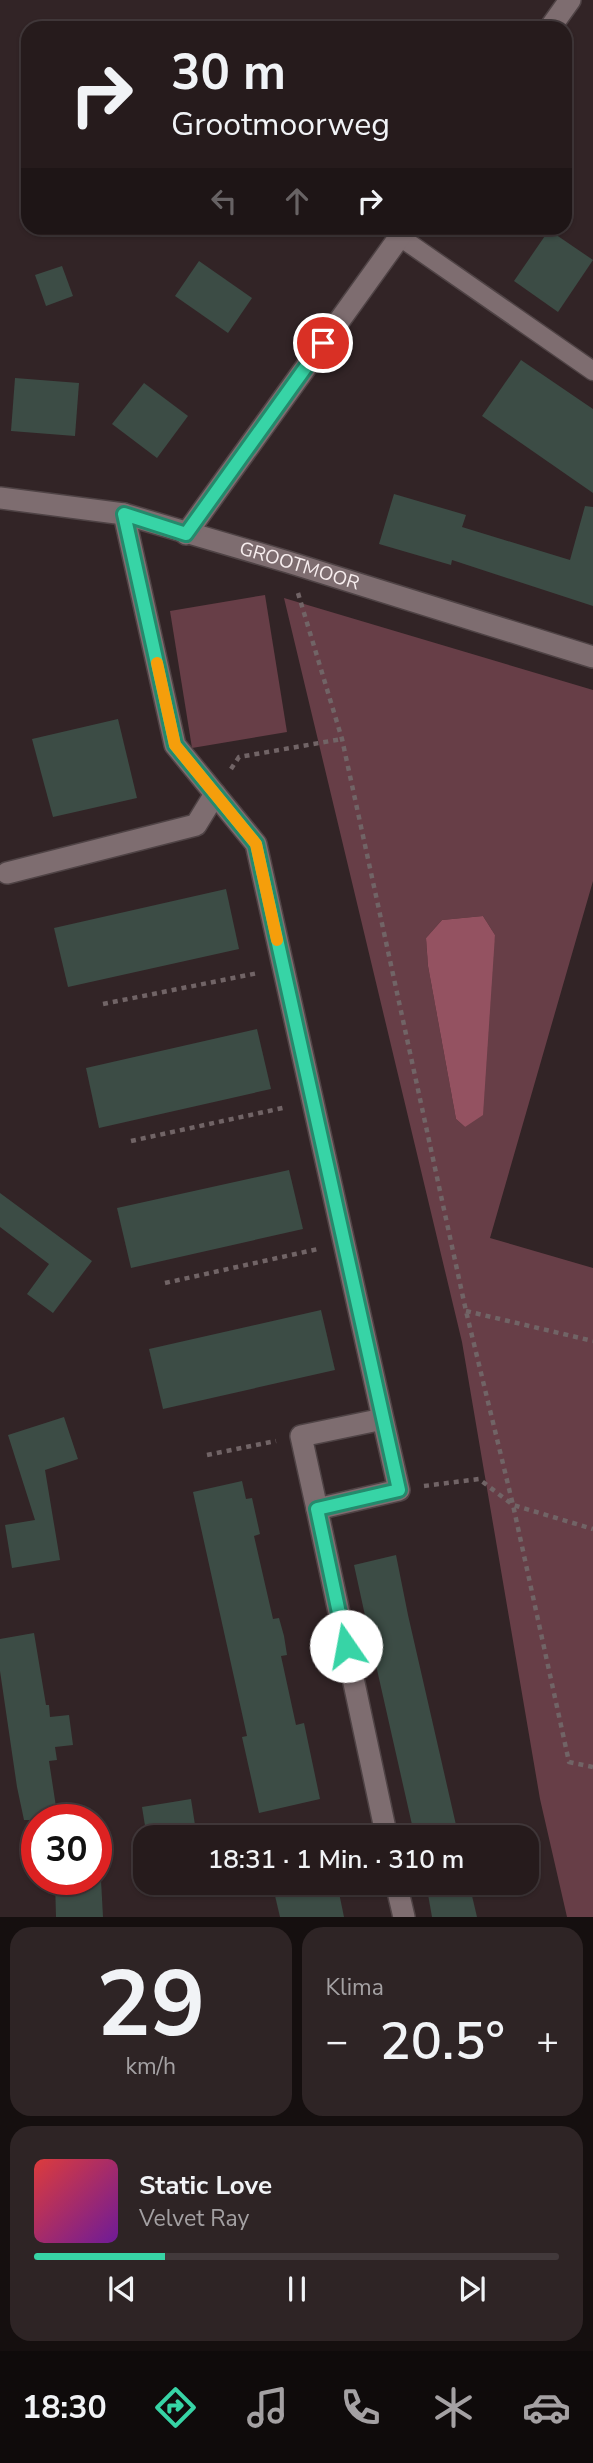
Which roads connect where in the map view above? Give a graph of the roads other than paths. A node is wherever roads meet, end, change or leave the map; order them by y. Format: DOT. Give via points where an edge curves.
graph roads {
  1 [pos="570,0"];
  2 [pos="555,21"];
  3 [pos="401,235"];
  4 [pos="407,235"];
  5 [pos="593,371"];
  6 [pos="0,498"];
  7 [pos="124,514"];
  8 [pos="186,534"];
  9 [pos="593,657"];
  10 [pos="215,794"];
  11 [pos="7,873"];
  12 [pos="383,1419"];
  13 [pos="317,1509"];
  14 [pos="384,1825"];
  15 [pos="399,1895"];
  16 [pos="404,1917"];
  1 -- 2 [label="street"];
  3 -- 8 [label="street"];
  4 -- 5 [label="lane"];
  6 -- 7 [label="street, GROOTMOOR"];
  7 -- 8 [label="street, GROOTMOOR"];
  7 -- 10 [label="street" via="175,745"];
  8 -- 9 [label="street, GROOTMOOR"];
  10 -- 11 [label="street" via="196,825"];
  10 -- 12 [label="street" via="256,844"];
  12 -- 13 [label="street" via="399,1490"];
  12 -- 13 [label="street" via="301,1436"];
  13 -- 14 [label="street"];
  15 -- 16 [label="street"];
}
